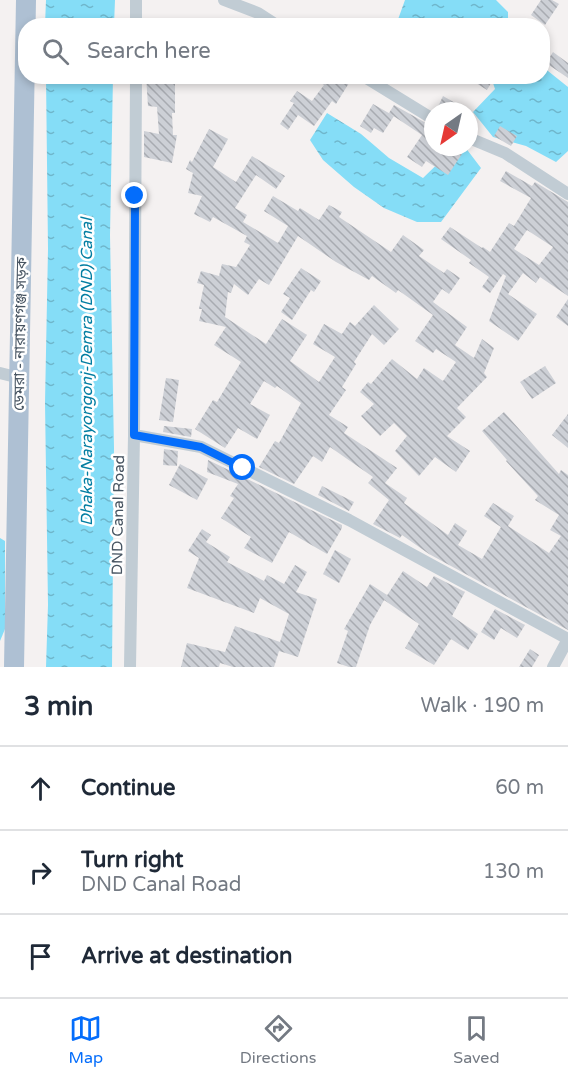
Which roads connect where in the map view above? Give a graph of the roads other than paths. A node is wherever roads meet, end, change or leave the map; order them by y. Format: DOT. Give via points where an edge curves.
graph roads {
  1 [pos="26,0"];
  2 [pos="136,0"];
  3 [pos="224,0"];
  4 [pos="26,18"];
  5 [pos="136,18"];
  6 [pos="266,18"];
  7 [pos="25,84"];
  8 [pos="136,84"];
  9 [pos="376,84"];
  10 [pos="424,113"];
  11 [pos="478,142"];
  12 [pos="568,194"];
  13 [pos="0,373"];
  14 [pos="20,378"];
  15 [pos="134,435"];
  16 [pos="568,639"];
  17 [pos="14,667"];
  18 [pos="130,667"];
  19 [pos="553,667"];
  1 -- 4 [label="main road, ডেমরা - নারায়ণগঞ্জ সড়ক"];
  2 -- 5 [label="street"];
  3 -- 6 [label="street"];
  7 -- 14 [label="main road, ডেমরা - নারায়ণগঞ্জ সড়ক"];
  8 -- 15 [label="street, DND Canal Road"];
  9 -- 10 [label="street"];
  11 -- 12 [label="street" via="506,153"];
  13 -- 14 [label="street"];
  14 -- 17 [label="main road, ডেমরা - নারায়ণগঞ্জ সড়ক"];
  15 -- 16 [label="street" via="201,447 349,520"];
  15 -- 18 [label="street, DND Canal Road"];
  16 -- 19 [label="street"];
}
